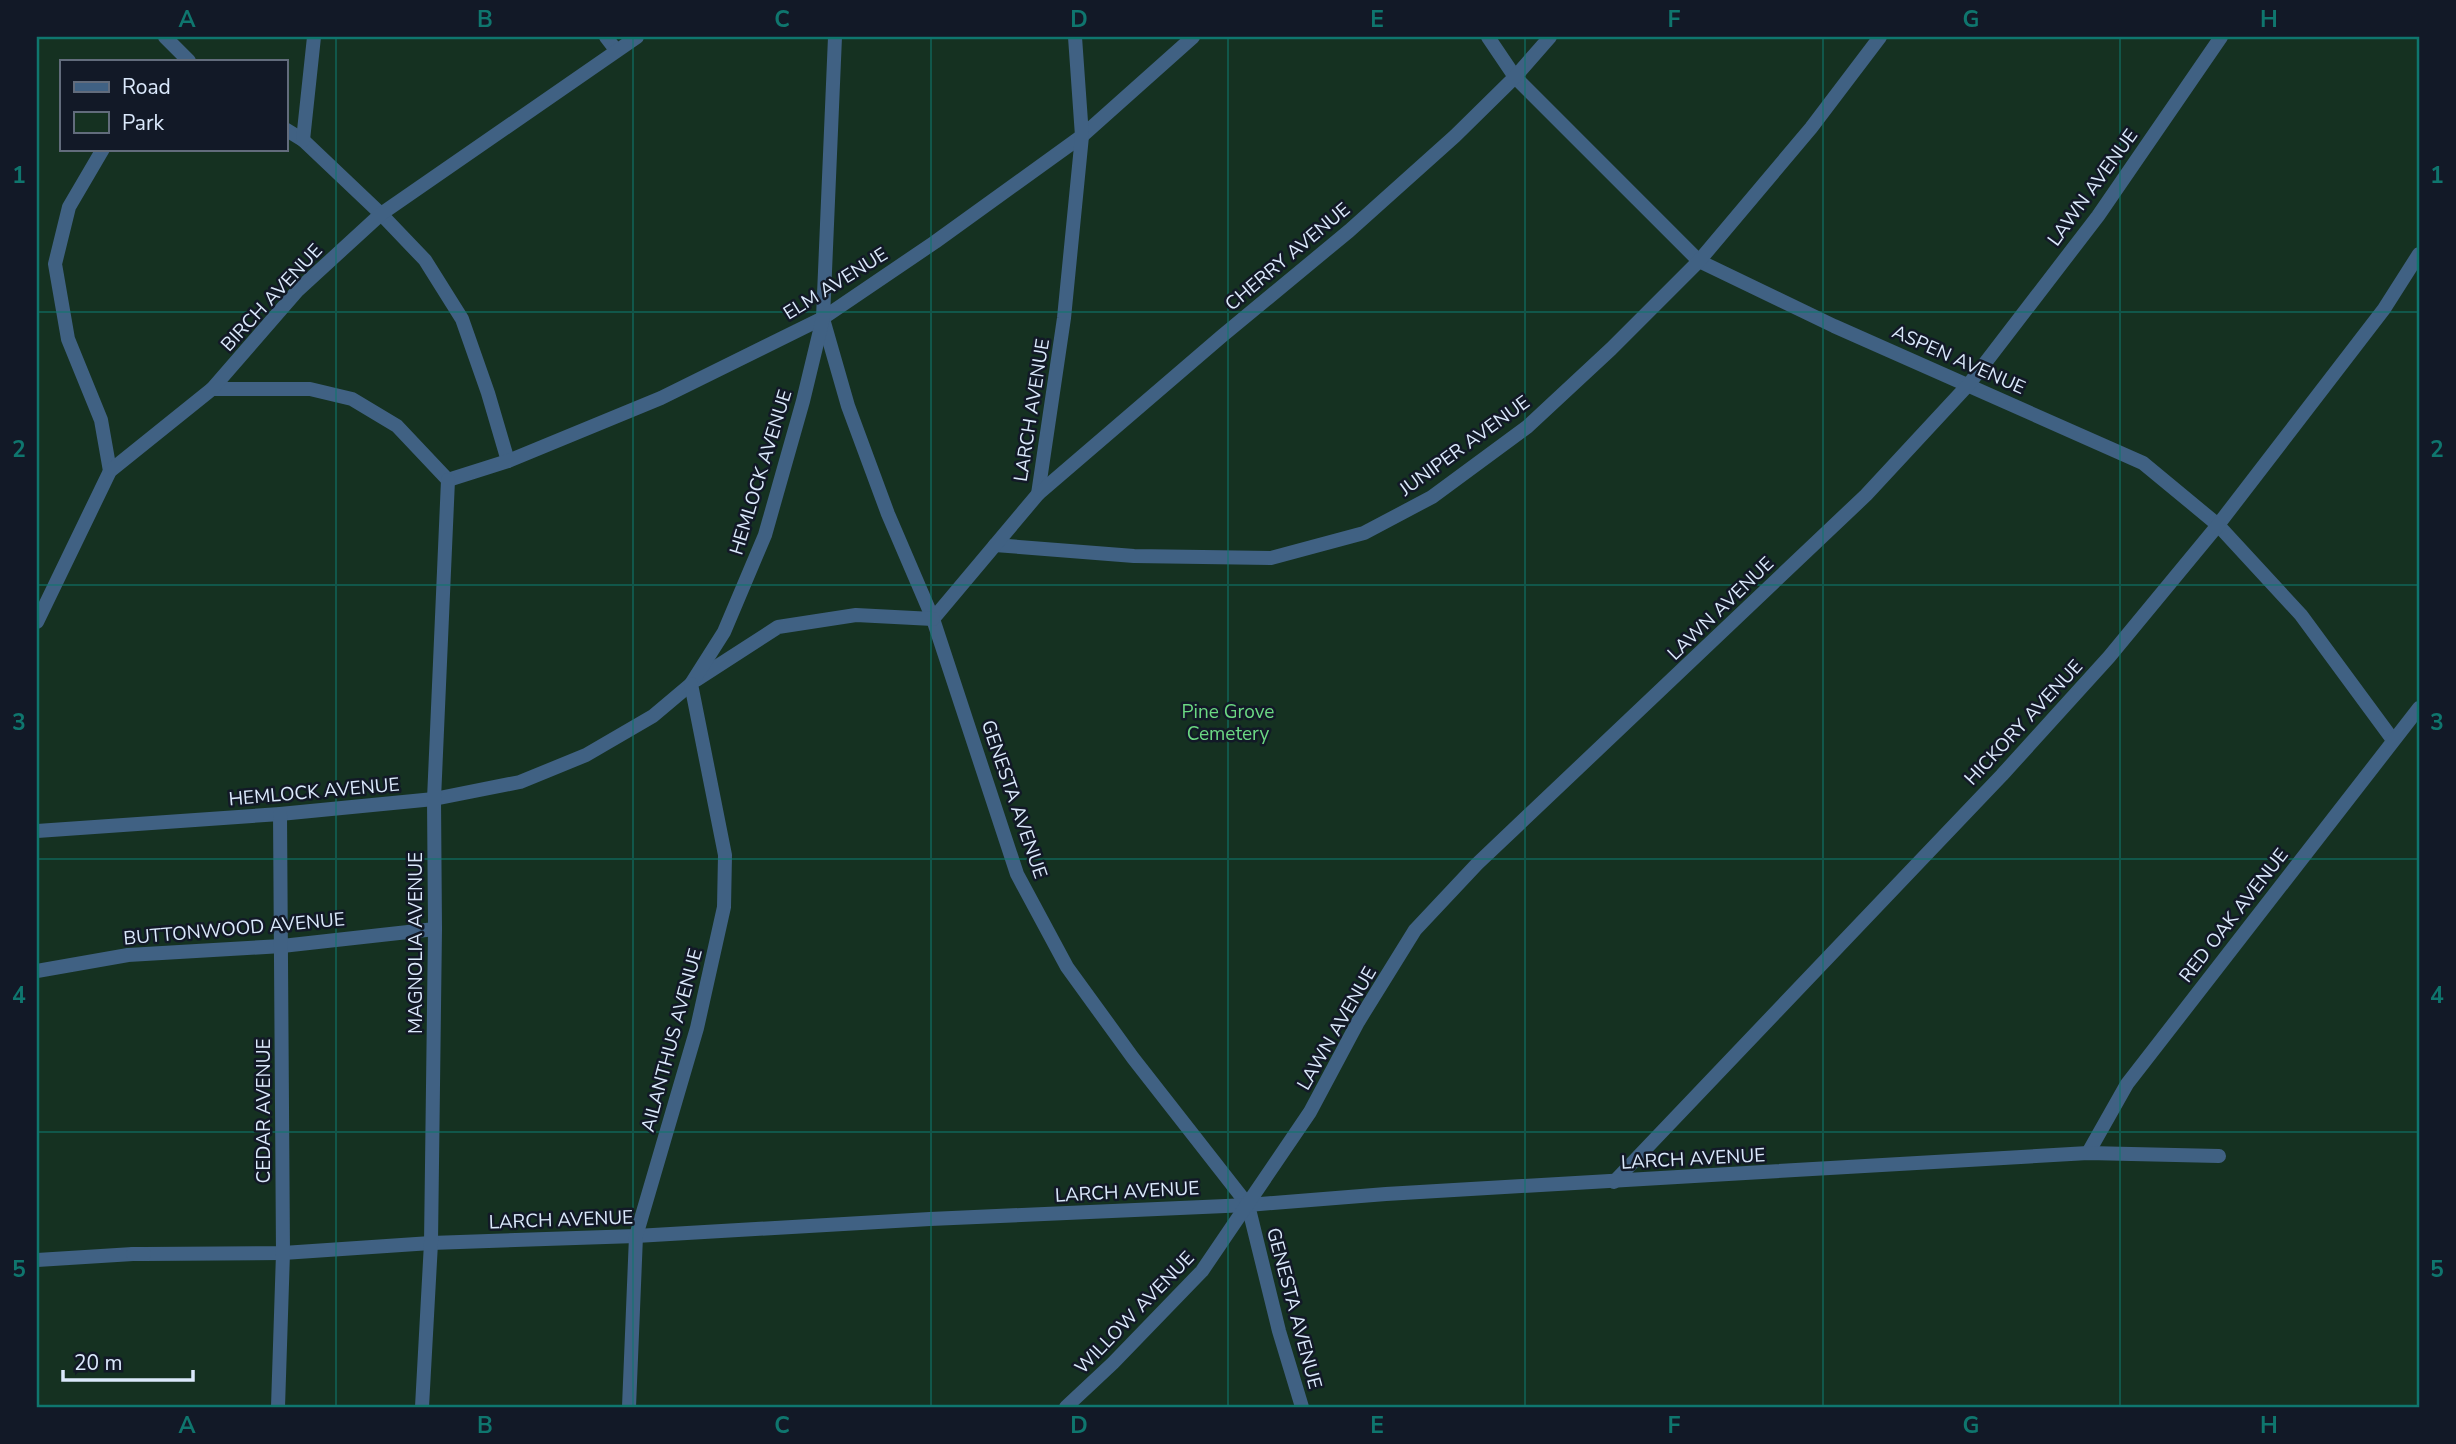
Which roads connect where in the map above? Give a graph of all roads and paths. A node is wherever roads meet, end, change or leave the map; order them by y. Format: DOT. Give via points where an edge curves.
graph roads {
  1 [pos="165,37"];
  2 [pos="314,37"];
  3 [pos="606,37"];
  4 [pos="637,37"];
  5 [pos="835,37"];
  6 [pos="1075,37"];
  7 [pos="1193,37"];
  8 [pos="1488,37"];
  9 [pos="1550,37"];
  10 [pos="1880,37"];
  11 [pos="2221,37"];
  12 [pos="616,50"];
  13 [pos="173,56"];
  14 [pos="1515,77"];
  15 [pos="287,130"];
  16 [pos="1082,136"];
  17 [pos="303,140"];
  18 [pos="102,150"];
  19 [pos="381,214"];
  20 [pos="2419,254"];
  21 [pos="1699,261"];
  22 [pos="823,318"];
  23 [pos="1969,384"];
  24 [pos="212,389"];
  25 [pos="508,461"];
  26 [pos="110,471"];
  27 [pos="448,480"];
  28 [pos="1038,494"];
  29 [pos="2218,525"];
  30 [pos="995,545"];
  31 [pos="933,619"];
  32 [pos="37,622"];
  33 [pos="691,684"];
  34 [pos="2419,708"];
  35 [pos="2393,740"];
  36 [pos="434,799"];
  37 [pos="280,814"];
  38 [pos="37,831"];
  39 [pos="435,929"];
  40 [pos="282,946"];
  41 [pos="37,971"];
  42 [pos="2088,1153"];
  43 [pos="2219,1156"];
  44 [pos="1614,1182"];
  45 [pos="1248,1205"];
  46 [pos="636,1236"];
  47 [pos="431,1243"];
  48 [pos="283,1253"];
  49 [pos="37,1261"];
  50 [pos="278,1407"];
  51 [pos="422,1407"];
  52 [pos="629,1407"];
  53 [pos="1066,1407"];
  54 [pos="1302,1407"];
  1 -- 13 [label="lane"];
  2 -- 17 [label="lane"];
  3 -- 12 [label="lane"];
  4 -- 12 [label="lane, BIRCH AVENUE"];
  5 -- 22 [label="lane, HEMLOCK AVENUE"];
  6 -- 16 [label="lane, LARCH AVENUE"];
  7 -- 16 [label="lane, ELM AVENUE"];
  8 -- 14 [label="lane, ASPEN AVENUE"];
  9 -- 14 [label="lane, CHERRY AVENUE"];
  10 -- 21 [label="lane, JUNIPER AVENUE" via="1811,128"];
  11 -- 23 [label="lane, LAWN AVENUE" via="2098,216"];
  12 -- 19 [label="lane, BIRCH AVENUE"];
  14 -- 21 [label="lane, ASPEN AVENUE"];
  14 -- 28 [label="lane, CHERRY AVENUE" via="1349,231"];
  15 -- 17 [label="lane"];
  16 -- 22 [label="lane, ELM AVENUE"];
  16 -- 28 [label="lane, LARCH AVENUE" via="1064,318"];
  17 -- 19 [label="lane"];
  18 -- 26 [label="lane" via="69,207 55,264 68,339 101,420"];
  19 -- 24 [label="lane, BIRCH AVENUE" via="298,290"];
  19 -- 25 [label="lane" via="425,260 462,319"];
  20 -- 29 [label="lane, HICKORY AVENUE" via="2384,309"];
  21 -- 23 [label="lane, ASPEN AVENUE"];
  21 -- 30 [label="lane, JUNIPER AVENUE" via="1527,427 1432,497 1364,533 1271,558 1134,556"];
  22 -- 25 [label="lane, ELM AVENUE" via="661,398"];
  22 -- 31 [label="lane, GENESTA AVENUE" via="861,442"];
  22 -- 33 [label="lane, HEMLOCK AVENUE" via="765,534 724,632"];
  23 -- 29 [label="lane, ASPEN AVENUE" via="2143,463"];
  23 -- 45 [label="lane, LAWN AVENUE" via="1866,495 1477,864 1415,930 1310,1112"];
  24 -- 26 [label="lane, BIRCH AVENUE"];
  24 -- 27 [label="lane" via="310,389 352,399 397,425"];
  25 -- 27 [label="lane, ELM AVENUE"];
  26 -- 32 [label="lane, BIRCH AVENUE"];
  27 -- 36 [label="lane, MAGNOLIA AVENUE"];
  28 -- 30 [label="lane, LARCH AVENUE"];
  29 -- 35 [label="lane, ASPEN AVENUE" via="2301,615"];
  29 -- 44 [label="lane, HICKORY AVENUE" via="2109,657 2011,765"];
  30 -- 31 [label="lane, LARCH AVENUE"];
  31 -- 33 [label="lane" via="856,615 778,627"];
  31 -- 45 [label="lane, GENESTA AVENUE" via="1017,874 1067,967"];
  33 -- 36 [label="lane, HEMLOCK AVENUE" via="653,716 586,755 520,782"];
  33 -- 46 [label="lane, AILANTHUS AVENUE" via="725,855 724,907 697,1028"];
  34 -- 35 [label="lane, RED OAK AVENUE"];
  35 -- 42 [label="lane, RED OAK AVENUE" via="2127,1084"];
  36 -- 37 [label="lane, HEMLOCK AVENUE"];
  36 -- 39 [label="lane, MAGNOLIA AVENUE"];
  37 -- 38 [label="lane, HEMLOCK AVENUE"];
  37 -- 40 [label="lane, CEDAR AVENUE"];
  39 -- 40 [label="lane, BUTTONWOOD AVENUE"];
  39 -- 47 [label="lane, MAGNOLIA AVENUE"];
  40 -- 41 [label="lane, BUTTONWOOD AVENUE" via="128,955"];
  40 -- 48 [label="lane, CEDAR AVENUE"];
  42 -- 43 [label="lane, LARCH AVENUE"];
  42 -- 44 [label="lane, LARCH AVENUE"];
  44 -- 45 [label="lane, LARCH AVENUE"];
  45 -- 46 [label="lane, LARCH AVENUE"];
  45 -- 53 [label="lane, WILLOW AVENUE" via="1202,1271"];
  45 -- 54 [label="lane, GENESTA AVENUE"];
  46 -- 47 [label="lane, LARCH AVENUE"];
  46 -- 52 [label="lane, AILANTHUS AVENUE"];
  47 -- 48 [label="lane, LARCH AVENUE"];
  47 -- 51 [label="lane, MAGNOLIA AVENUE"];
  48 -- 49 [label="lane, LARCH AVENUE" via="138,1254"];
  48 -- 50 [label="lane, CEDAR AVENUE"];
}
